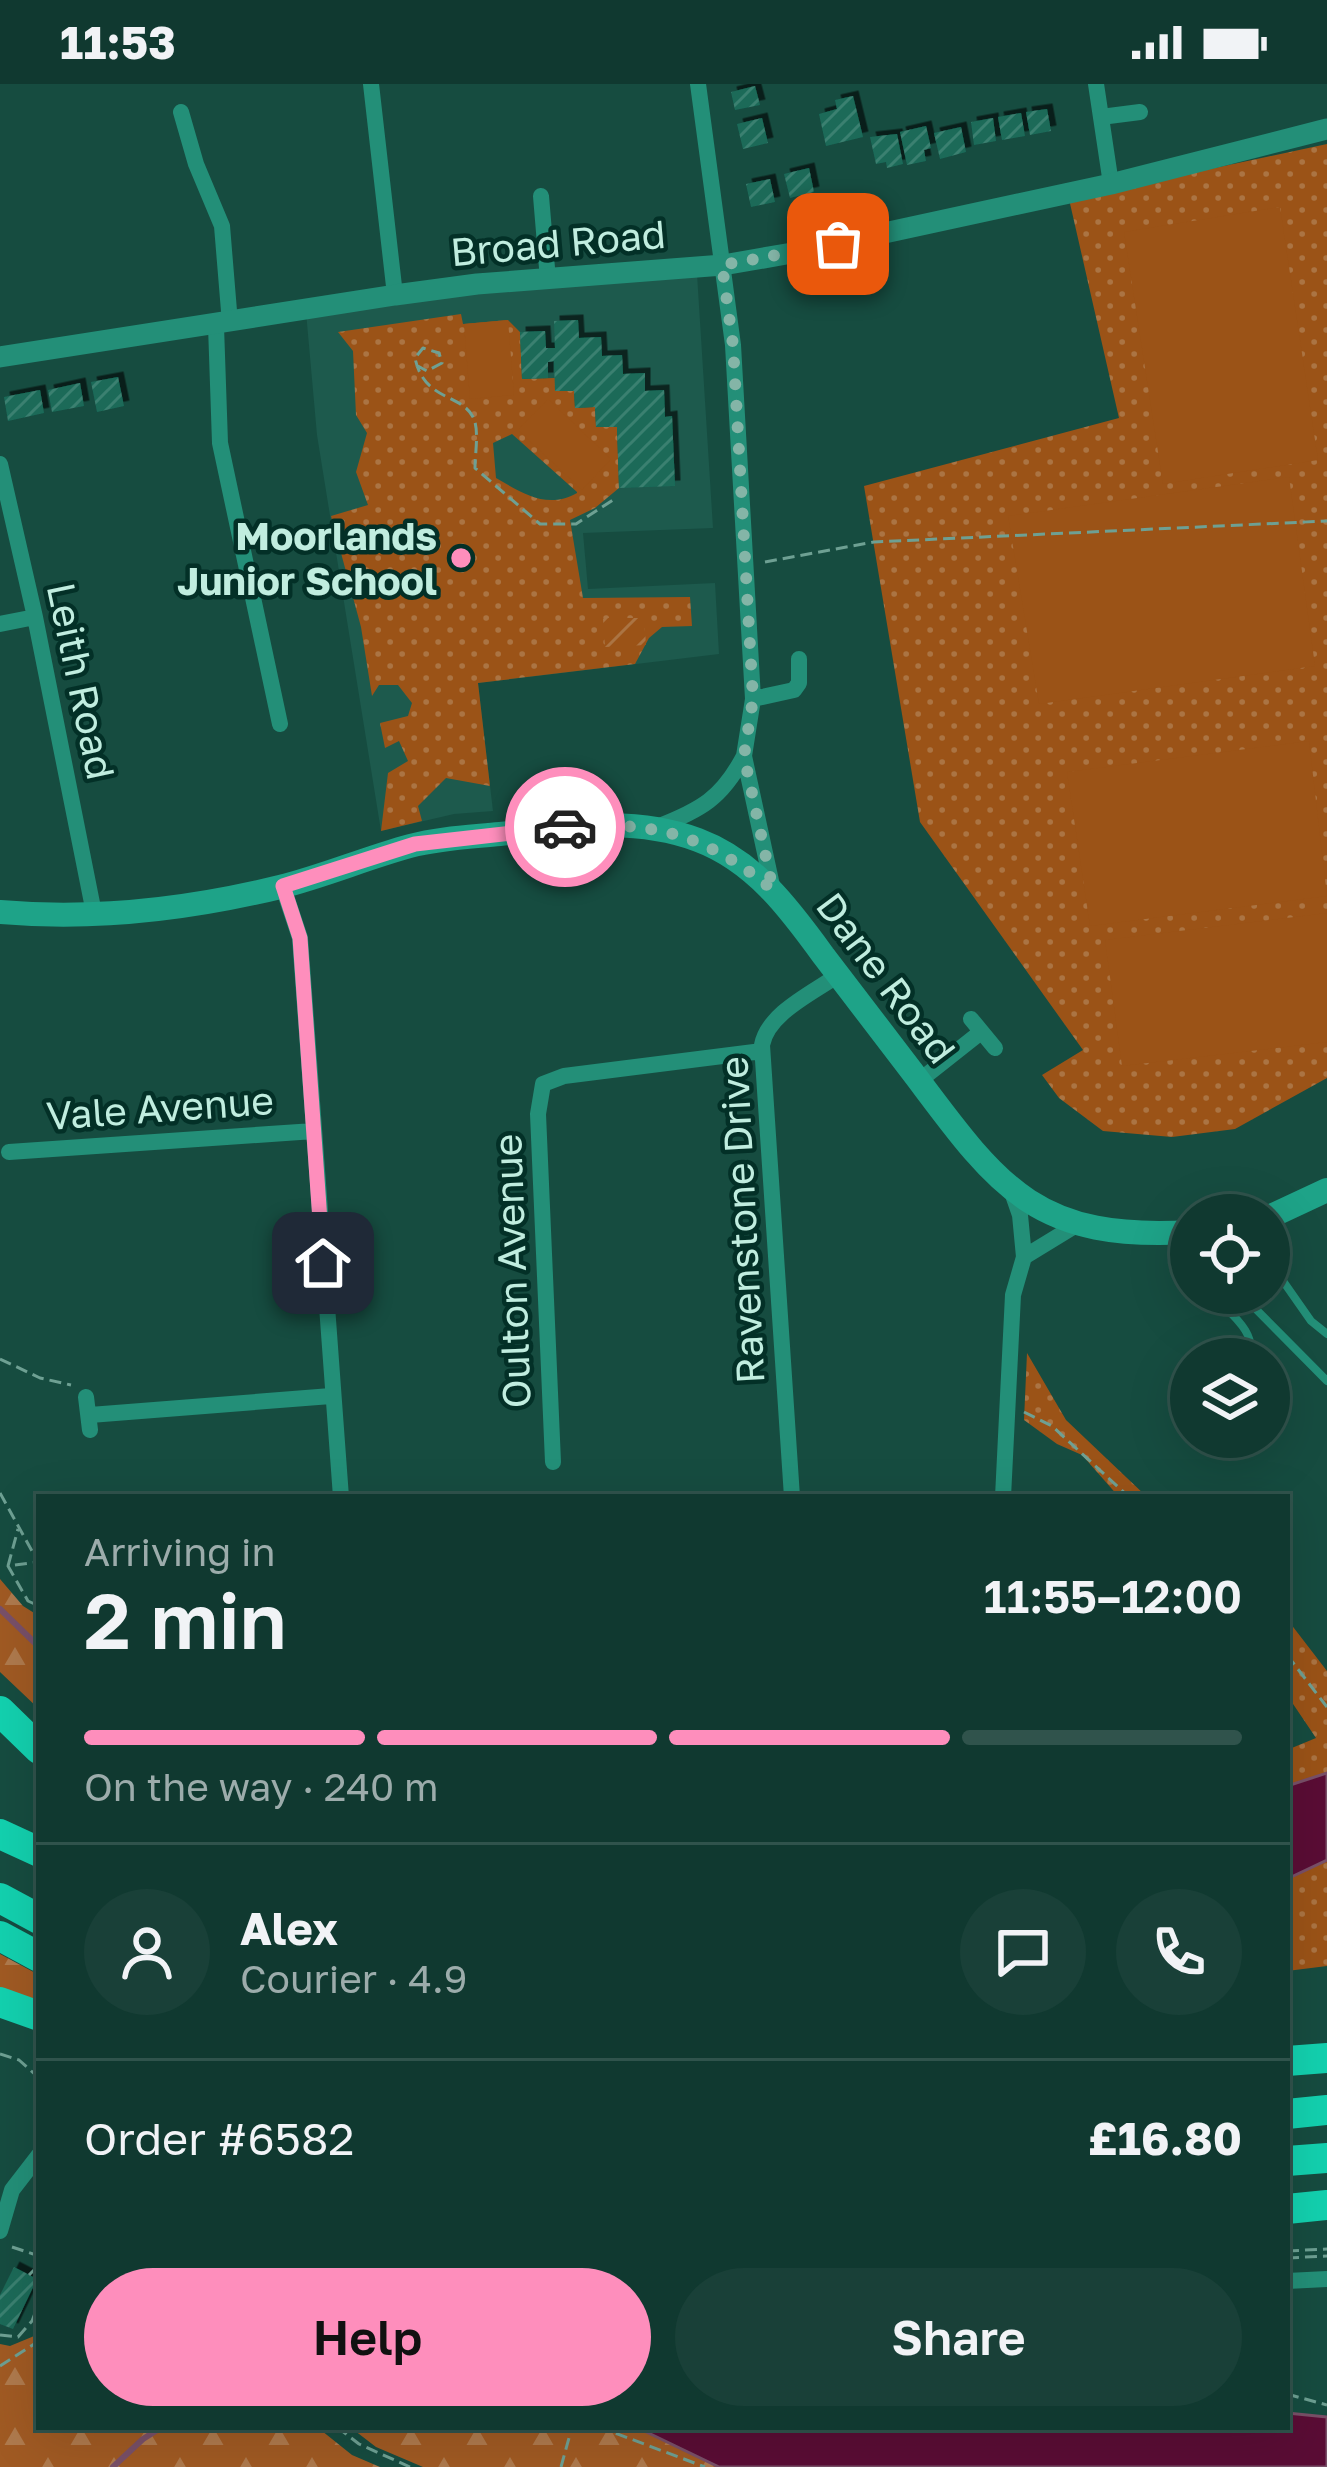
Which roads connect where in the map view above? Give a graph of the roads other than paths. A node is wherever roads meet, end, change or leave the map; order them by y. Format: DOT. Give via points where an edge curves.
graph roads {
  1 [pos="371,84"];
  2 [pos="698,84"];
  3 [pos="1096,84"];
  4 [pos="181,112"];
  5 [pos="1141,112"];
  6 [pos="1101,117"];
  7 [pos="1327,129"];
  8 [pos="1111,184"];
  9 [pos="541,196"];
  10 [pos="722,265"];
  11 [pos="548,280"];
  12 [pos="394,295"];
  13 [pos="223,325"];
  14 [pos="0,357"];
  15 [pos="0,464"];
  16 [pos="35,617"];
  17 [pos="0,624"];
  18 [pos="799,659"];
  19 [pos="753,699"];
  20 [pos="280,724"];
  21 [pos="744,756"];
  22 [pos="656,827"];
  23 [pos="283,886"];
  24 [pos="773,890"];
  25 [pos="0,912"];
  26 [pos="94,913"];
  27 [pos="838,974"];
  28 [pos="995,1048"];
  29 [pos="762,1051"];
  30 [pos="919,1081"];
  31 [pos="314,1131"];
  32 [pos="9,1152"];
  33 [pos="1327,1190"];
  34 [pos="1012,1192"];
  35 [pos="1290,1207"];
  36 [pos="1078,1224"];
  37 [pos="1170,1234"];
  38 [pos="1024,1257"];
  39 [pos="1290,1292"];
  40 [pos="1230,1314"];
  41 [pos="1261,1314"];
  42 [pos="1327,1334"];
  43 [pos="1250,1338"];
  44 [pos="1327,1382"];
  45 [pos="331,1396"];
  46 [pos="89,1414"];
  47 [pos="553,1462"];
  48 [pos="340,1494"];
  49 [pos="792,1494"];
  50 [pos="1004,1494"];
  51 [pos="0,1711"];
  52 [pos="36,1746"];
  53 [pos="0,1834"];
  54 [pos="36,1851"];
  55 [pos="0,1898"];
  56 [pos="36,1916"];
  57 [pos="0,1936"];
  58 [pos="36,1955"];
  59 [pos="0,2002"];
  60 [pos="36,2015"];
  61 [pos="1327,2058"];
  62 [pos="1290,2061"];
  63 [pos="1327,2110"];
  64 [pos="1290,2114"];
  65 [pos="1327,2158"];
  66 [pos="36,2159"];
  67 [pos="1290,2162"];
  68 [pos="1327,2205"];
  69 [pos="1290,2209"];
  70 [pos="0,2231"];
  71 [pos="1327,2279"];
  72 [pos="1290,2281"];
  1 -- 12 [label="street"];
  2 -- 10 [label="street"];
  3 -- 6 [label="street"];
  4 -- 13 [label="street" via="222,226"];
  5 -- 6 [label="street"];
  6 -- 8 [label="street"];
  7 -- 8 [label="street, Broad Road"];
  8 -- 10 [label="street, Broad Road"];
  9 -- 11 [label="street"];
  10 -- 11 [label="street, Broad Road"];
  10 -- 19 [label="street"];
  11 -- 12 [label="street, Broad Road"];
  12 -- 13 [label="street, Broad Road"];
  13 -- 14 [label="street, Broad Road"];
  13 -- 20 [label="street" via="220,443"];
  15 -- 16 [label="street, Leith Road"];
  16 -- 17 [label="street"];
  16 -- 26 [label="street, Leith Road"];
  18 -- 19 [label="street" via="794,690"];
  19 -- 21 [label="street"];
  21 -- 22 [label="street" via="729,785"];
  21 -- 24 [label="street"];
  22 -- 23 [label="main road, Dane Road" via="449,838"];
  22 -- 24 [label="main road, Dane Road" via="701,841"];
  23 -- 26 [label="main road, Dane Road"];
  23 -- 31 [label="street" via="300,938"];
  24 -- 27 [label="main road, Dane Road"];
  25 -- 26 [label="main road, Dane Road"];
  27 -- 29 [label="street, Ravenstone Drive" via="776,1019"];
  27 -- 30 [label="main road, Dane Road"];
  28 -- 30 [label="street" via="976,1025"];
  29 -- 47 [label="street, Oulton Avenue" via="564,1076 539,1091"];
  29 -- 49 [label="street, Ravenstone Drive"];
  30 -- 34 [label="main road, Dane Road" via="962,1142"];
  31 -- 32 [label="street, Vale Avenue"];
  31 -- 45 [label="street"];
  33 -- 35 [label="main road"];
  34 -- 36 [label="main road, Dane Road"];
  34 -- 38 [label="street"];
  36 -- 37 [label="main road, Dane Road"];
  36 -- 38 [label="street"];
  38 -- 50 [label="street" via="1013,1295"];
  39 -- 42 [label="lane"];
  40 -- 43 [label="lane"];
  41 -- 44 [label="lane"];
  45 -- 46 [label="street"];
  45 -- 48 [label="street"];
  51 -- 52 [label="highway"];
  53 -- 54 [label="highway"];
  55 -- 56 [label="highway"];
  57 -- 58 [label="highway"];
  59 -- 60 [label="highway"];
  61 -- 62 [label="highway"];
  63 -- 64 [label="highway"];
  65 -- 67 [label="highway"];
  66 -- 70 [label="street" via="12,2190"];
  68 -- 69 [label="highway"];
  71 -- 72 [label="street"];
}
